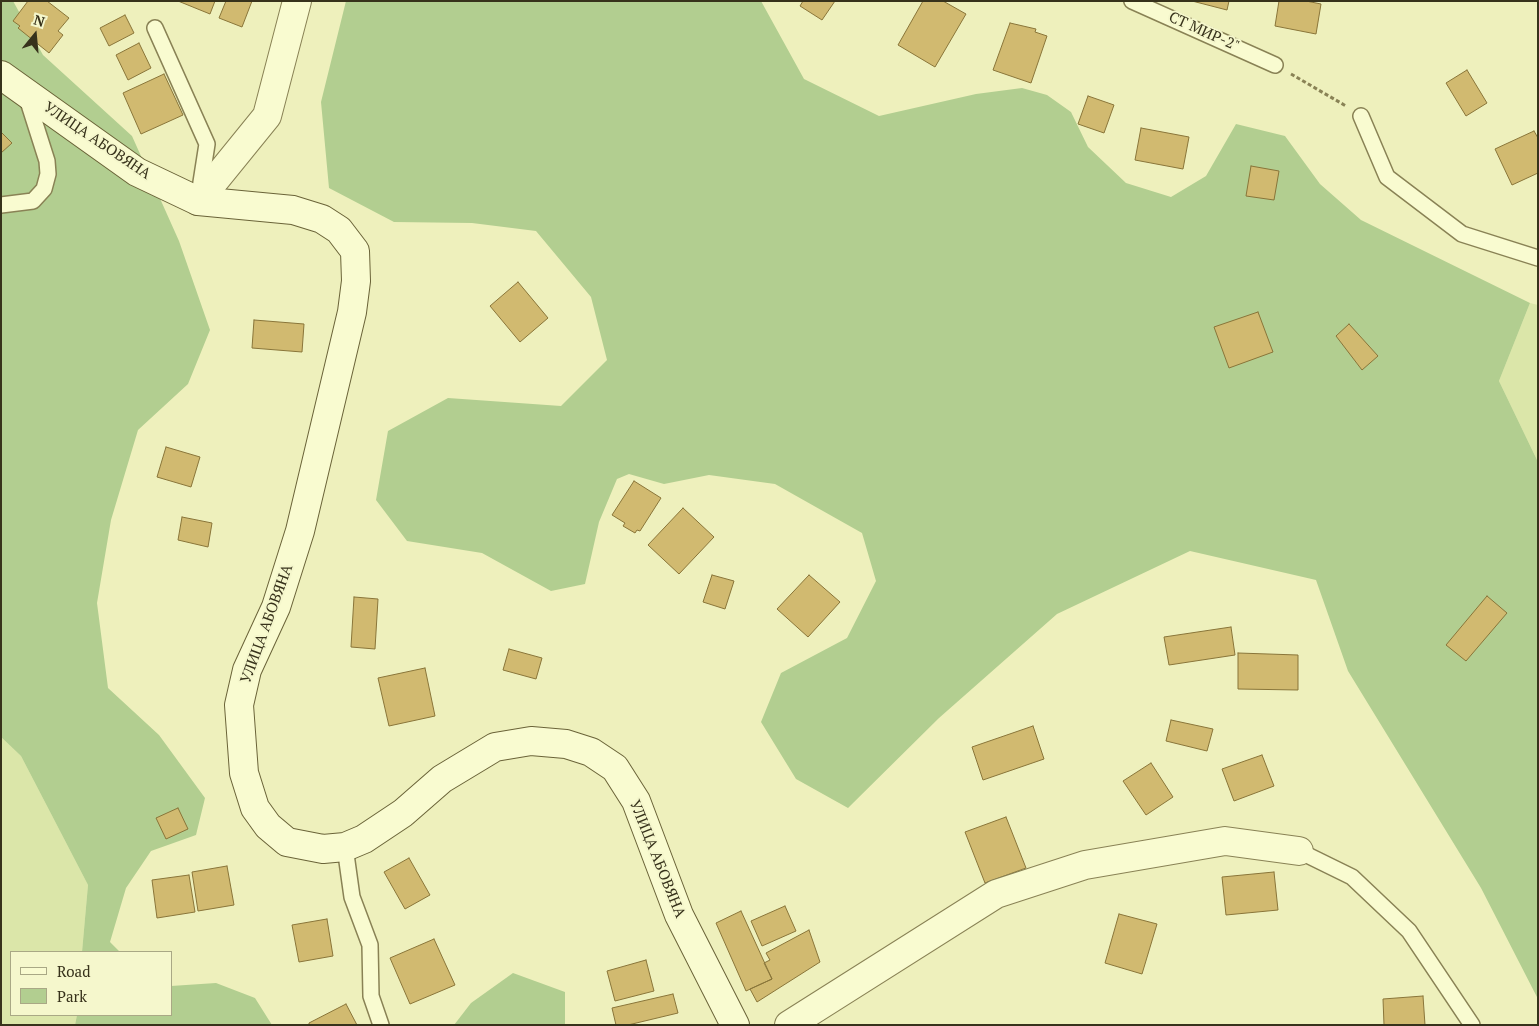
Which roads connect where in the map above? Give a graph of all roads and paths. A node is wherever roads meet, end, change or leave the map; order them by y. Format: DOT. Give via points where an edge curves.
graph roads {
  1 [pos="297,1"];
  2 [pos="1132,1"];
  3 [pos="155,28"];
  4 [pos="1275,65"];
  5 [pos="1,75"];
  6 [pos="25,92"];
  7 [pos="1362,116"];
  8 [pos="198,201"];
  9 [pos="1,205"];
  10 [pos="1538,258"];
  11 [pos="345,847"];
  12 [pos="1299,851"];
  13 [pos="381,1025"];
  14 [pos="735,1025"];
  15 [pos="789,1025"];
  16 [pos="1472,1025"];
  1 -- 8 [label="street" via="267,116"];
  2 -- 4 [label="lane, СТ МИР-2\""];
  3 -- 8 [label="lane" via="207,144"];
  4 -- 7 [label="path"];
  5 -- 6 [label="street, УЛИЦА АБОВЯНА"];
  6 -- 8 [label="street, УЛИЦА АБОВЯНА" via="137,172"];
  6 -- 9 [label="lane" via="47,161 48,174 44,189 34,201"];
  7 -- 10 [label="lane" via="1387,178 1462,234"];
  8 -- 11 [label="street, УЛИЦА АБОВЯНА" via="293,210 322,219 339,230 355,251 352,312 300,531 276,607 247,670 239,705 244,774 255,808 268,826 287,842 323,849"];
  11 -- 13 [label="lane" via="352,897 370,945 371,996"];
  11 -- 14 [label="street, УЛИЦА АБОВЯНА" via="364,839 442,779 495,747 531,741 566,744 592,752 615,768 636,801 678,915"];
  12 -- 15 [label="street" via="1226,841 1085,865 996,894"];
  12 -- 16 [label="lane" via="1352,877 1409,931"];
}
